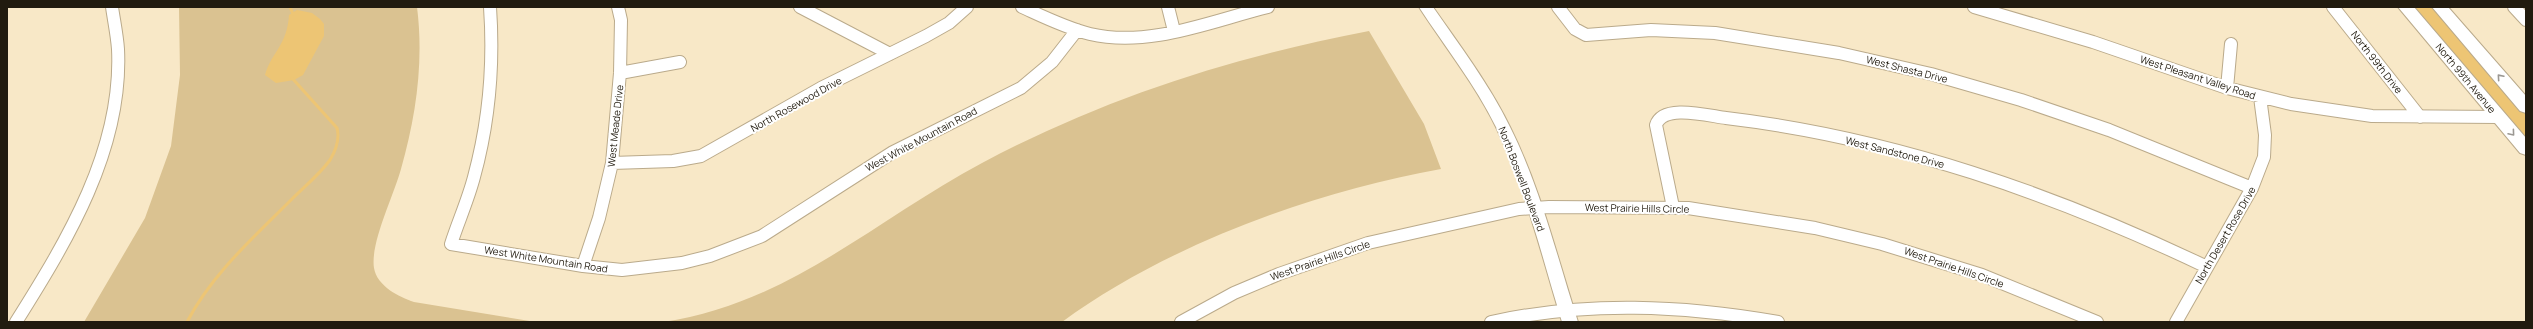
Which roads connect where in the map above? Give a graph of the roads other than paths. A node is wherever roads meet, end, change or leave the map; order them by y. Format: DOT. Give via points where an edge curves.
graph roads {
  1 [pos="112,7"];
  2 [pos="490,7"];
  3 [pos="618,7"];
  4 [pos="800,7"];
  5 [pos="967,7"];
  6 [pos="1022,7"];
  7 [pos="1168,7"];
  8 [pos="1268,7"];
  9 [pos="1426,7"];
  10 [pos="1558,7"];
  11 [pos="1974,7"];
  12 [pos="2333,7"];
  13 [pos="2406,7"];
  14 [pos="2440,7"];
  15 [pos="2514,7"];
  16 [pos="2526,20"];
  17 [pos="1077,30"];
  18 [pos="1174,32"];
  19 [pos="2231,44"];
  20 [pos="890,54"];
  21 [pos="680,62"];
  22 [pos="620,74"];
  23 [pos="2227,88"];
  24 [pos="2260,97"];
  25 [pos="2526,107"];
  26 [pos="2420,117"];
  27 [pos="2498,117"];
  28 [pos="2526,149"];
  29 [pos="612,163"];
  30 [pos="2252,188"];
  31 [pos="1674,207"];
  32 [pos="1534,208"];
  33 [pos="583,266"];
  34 [pos="2207,267"];
  35 [pos="1568,316"];
  36 [pos="16,322"];
  37 [pos="1181,322"];
  38 [pos="1491,322"];
  39 [pos="1778,322"];
  40 [pos="2096,322"];
  41 [pos="2176,322"];
  1 -- 36 [label="street" via="119,63 111,123 94,176 75,221 46,275"];
  2 -- 33 [label="street, West White Mountain Road" via="493,35 484,126 474,177 451,244"];
  3 -- 22 [label="street, West Meade Drive" via="621,20"];
  4 -- 20 [label="street"];
  5 -- 20 [label="street, North Rosewood Drive" via="950,23"];
  6 -- 17 [label="street"];
  7 -- 18 [label="street"];
  8 -- 18 [label="street"];
  9 -- 32 [label="street, North Boswell Boulevard" via="1503,126"];
  10 -- 30 [label="street, West Shasta Drive" via="1574,28 1583,35 1595,36 1635,30 1674,30 1745,37 1826,50 1912,69 2006,96 2108,130"];
  11 -- 23 [label="street, West Pleasant Valley Road" via="2093,42"];
  12 -- 26 [label="street, North 99th Drive"];
  13 -- 27 [label="main road, North 99th Avenue"];
  25 -- 14 [label="main road, one-way"];
  15 -- 16 [label="street"];
  17 -- 18 [label="street" via="1121,39"];
  17 -- 33 [label="street, West White Mountain Road" via="1062,53 1022,88 893,152 762,236 710,256 682,263 622,270"];
  19 -- 23 [label="street"];
  20 -- 29 [label="street, North Rosewood Drive" via="821,88 701,156 673,161"];
  21 -- 22 [label="street"];
  22 -- 29 [label="street, West Meade Drive"];
  23 -- 24 [label="street, West Pleasant Valley Road"];
  24 -- 26 [label="street, West Pleasant Valley Road" via="2372,116"];
  24 -- 30 [label="street, North Desert Rose Drive" via="2265,135 2264,157"];
  26 -- 27 [label="street, West Pleasant Valley Road"];
  27 -- 28 [label="main road, North 99th Avenue, one-way"];
  29 -- 33 [label="street, West Meade Drive" via="599,218"];
  30 -- 34 [label="street, North Desert Rose Drive"];
  31 -- 32 [label="street, West Prairie Hills Circle"];
  31 -- 34 [label="street, West Sandstone Drive" via="1656,124 1662,116 1673,113 1719,117 1892,150 1968,171 2064,204"];
  31 -- 40 [label="street, West Prairie Hills Circle" via="1768,219 1882,244 1982,275"];
  32 -- 35 [label="street, North Boswell Boulevard"];
  32 -- 37 [label="street, West Prairie Hills Circle" via="1443,225 1368,243 1279,274 1234,293"];
  34 -- 41 [label="street, North Desert Rose Drive"];
  35 -- 38 [label="street"];
  35 -- 39 [label="street" via="1658,308 1747,316"];
}
